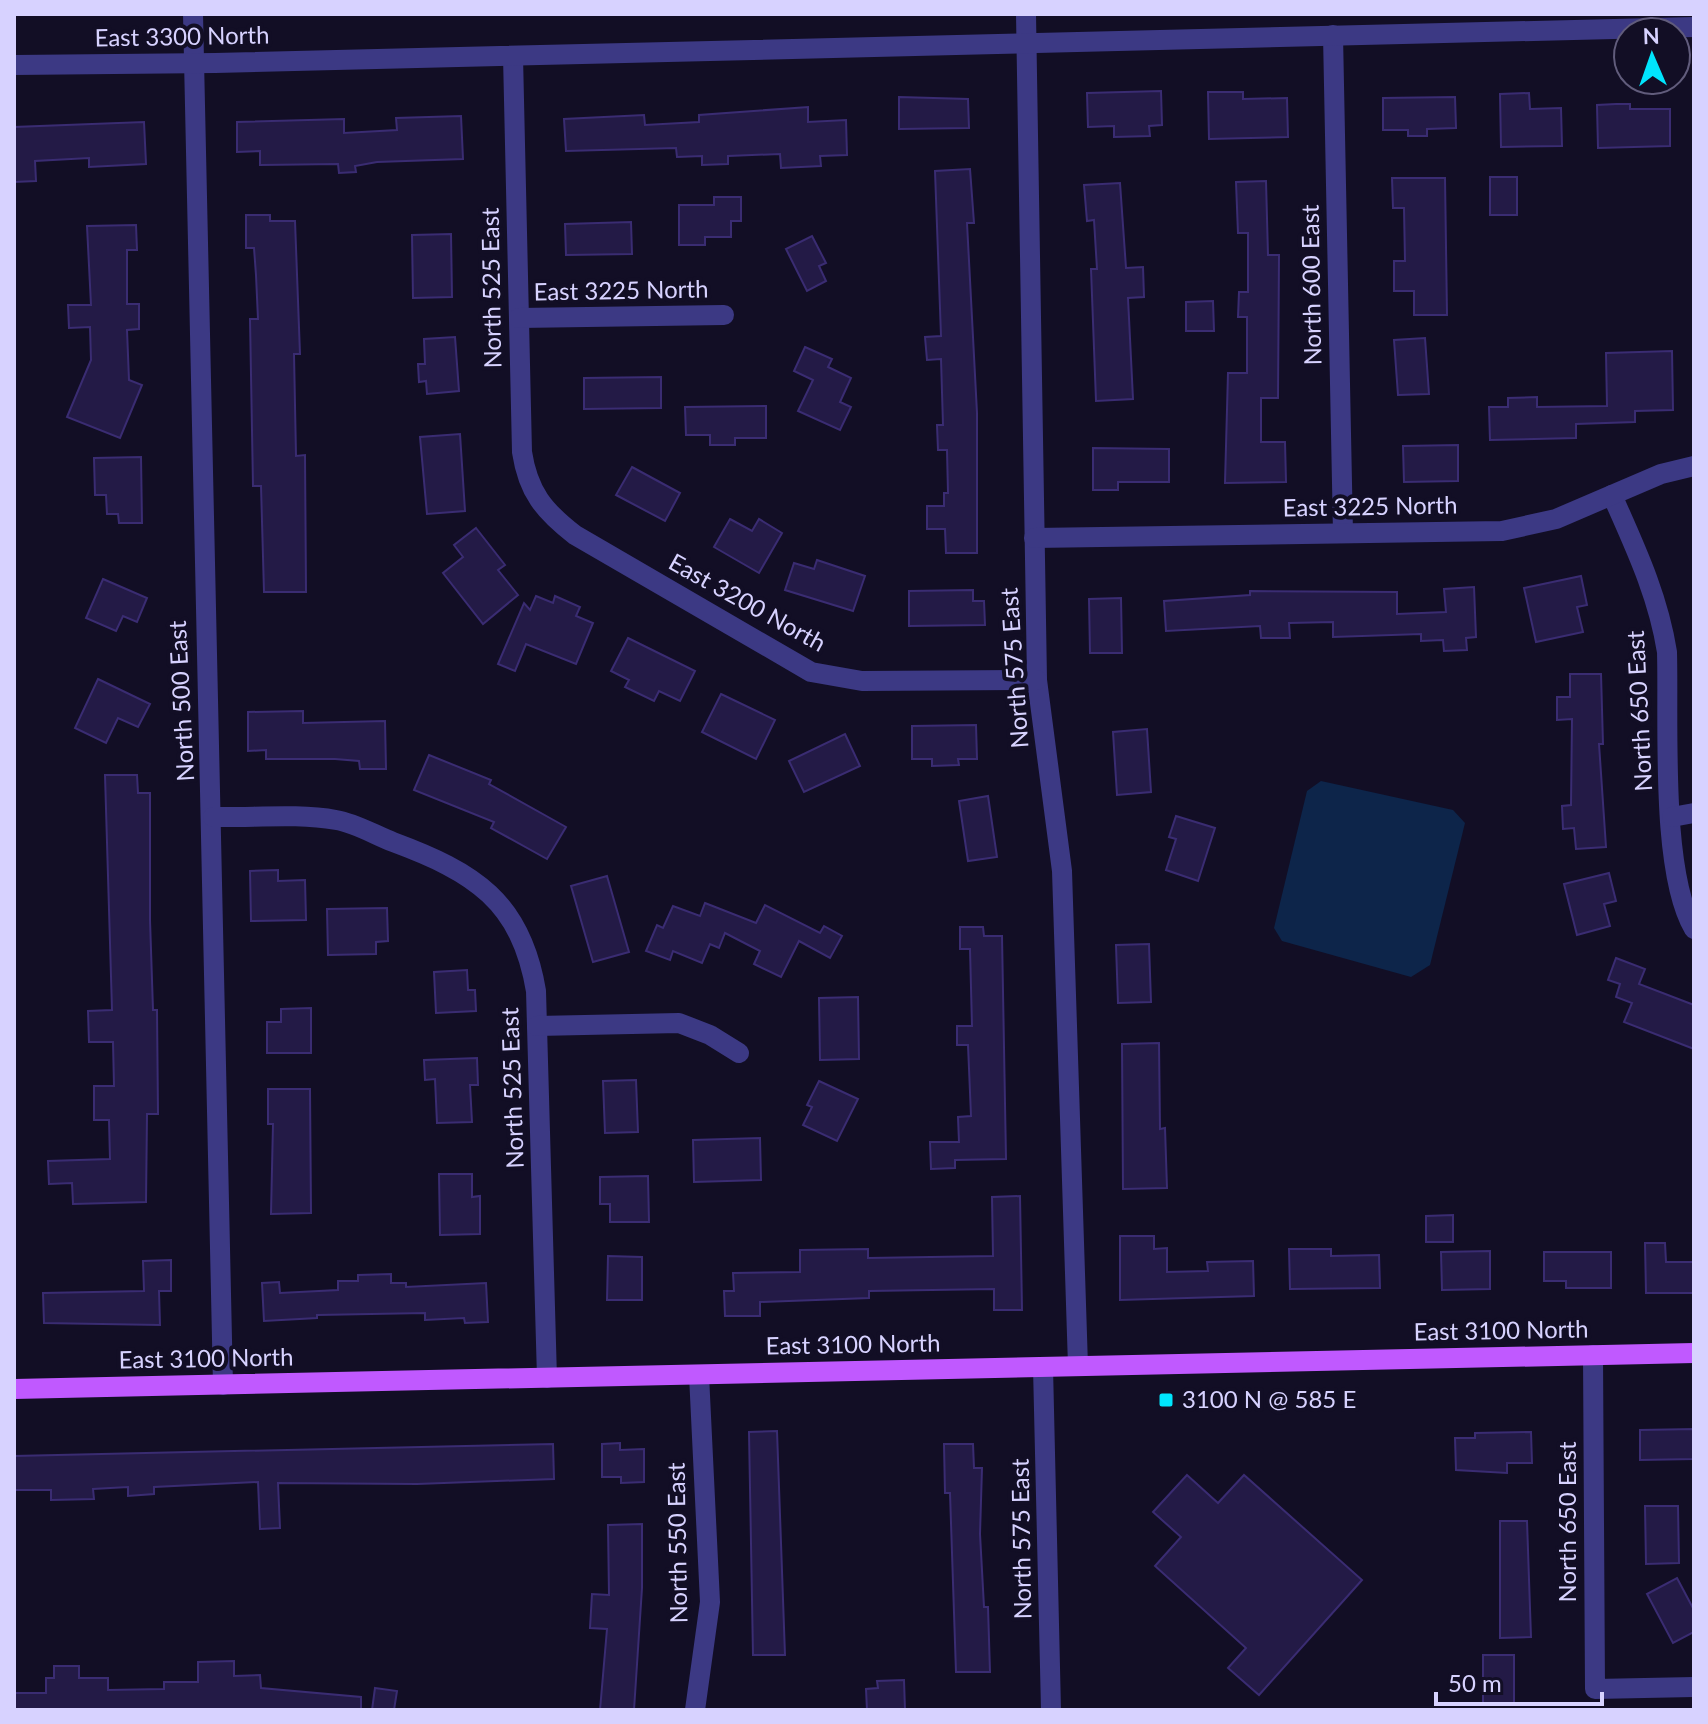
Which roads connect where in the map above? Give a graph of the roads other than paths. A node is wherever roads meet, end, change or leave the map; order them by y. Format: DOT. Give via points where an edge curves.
graph roads {
  1 [pos="193,14"];
  2 [pos="1026,14"];
  3 [pos="1694,27"];
  4 [pos="1333,35"];
  5 [pos="1027,43"];
  6 [pos="513,56"];
  7 [pos="192,64"];
  8 [pos="14,65"];
  9 [pos="724,315"];
  10 [pos="519,318"];
  11 [pos="1694,466"];
  12 [pos="1612,495"];
  13 [pos="546,513"];
  14 [pos="1343,533"];
  15 [pos="1034,538"];
  16 [pos="1037,680"];
  17 [pos="1694,813"];
  18 [pos="213,817"];
  19 [pos="1672,817"];
  20 [pos="1694,929"];
  21 [pos="537,1026"];
  22 [pos="739,1053"];
  23 [pos="1694,1353"];
  24 [pos="1593,1355"];
  25 [pos="1078,1366"];
  26 [pos="1043,1367"];
  27 [pos="699,1375"];
  28 [pos="547,1378"];
  29 [pos="223,1385"];
  30 [pos="14,1389"];
  31 [pos="1694,1687"];
  32 [pos="695,1710"];
  33 [pos="1051,1710"];
  1 -- 7 [label="street, North 500 East"];
  2 -- 5 [label="street, North 575 East"];
  3 -- 4 [label="street, East 3300 North"];
  4 -- 5 [label="street, East 3300 North"];
  4 -- 14 [label="street, North 600 East"];
  5 -- 6 [label="street, East 3300 North"];
  5 -- 15 [label="street, North 575 East"];
  6 -- 7 [label="street, East 3300 North"];
  6 -- 10 [label="street, North 525 East"];
  7 -- 8 [label="street, East 3300 North"];
  7 -- 18 [label="street, North 500 East"];
  9 -- 10 [label="street, East 3225 North"];
  10 -- 13 [label="street, North 525 East" via="522,452 526,476"];
  11 -- 12 [label="street, East 3225 North"];
  12 -- 14 [label="street, East 3225 North" via="1556,519 1502,531"];
  12 -- 19 [label="street, North 650 East" via="1653,586 1662,620"];
  13 -- 16 [label="street, East 3200 North" via="811,672 862,681"];
  14 -- 15 [label="street, East 3225 North"];
  15 -- 16 [label="street, North 575 East"];
  16 -- 25 [label="street, North 575 East" via="1062,871"];
  17 -- 19 [label="street"];
  18 -- 21 [label="street, North 525 East" via="337,820 471,878 509,913 531,963"];
  18 -- 29 [label="street, North 500 East"];
  19 -- 20 [label="street, North 650 East" via="1676,881"];
  21 -- 22 [label="street" via="679,1023"];
  21 -- 28 [label="street, North 525 East"];
  23 -- 24 [label="main road, East 3100 North"];
  24 -- 25 [label="main road, East 3100 North"];
  24 -- 31 [label="street, North 650 East" via="1595,1689"];
  25 -- 26 [label="main road, East 3100 North"];
  26 -- 27 [label="main road, East 3100 North"];
  26 -- 33 [label="street, North 575 East"];
  27 -- 28 [label="main road, East 3100 North"];
  27 -- 32 [label="street, North 550 East" via="710,1602"];
  28 -- 29 [label="main road, East 3100 North"];
  29 -- 30 [label="main road, East 3100 North"];
}
